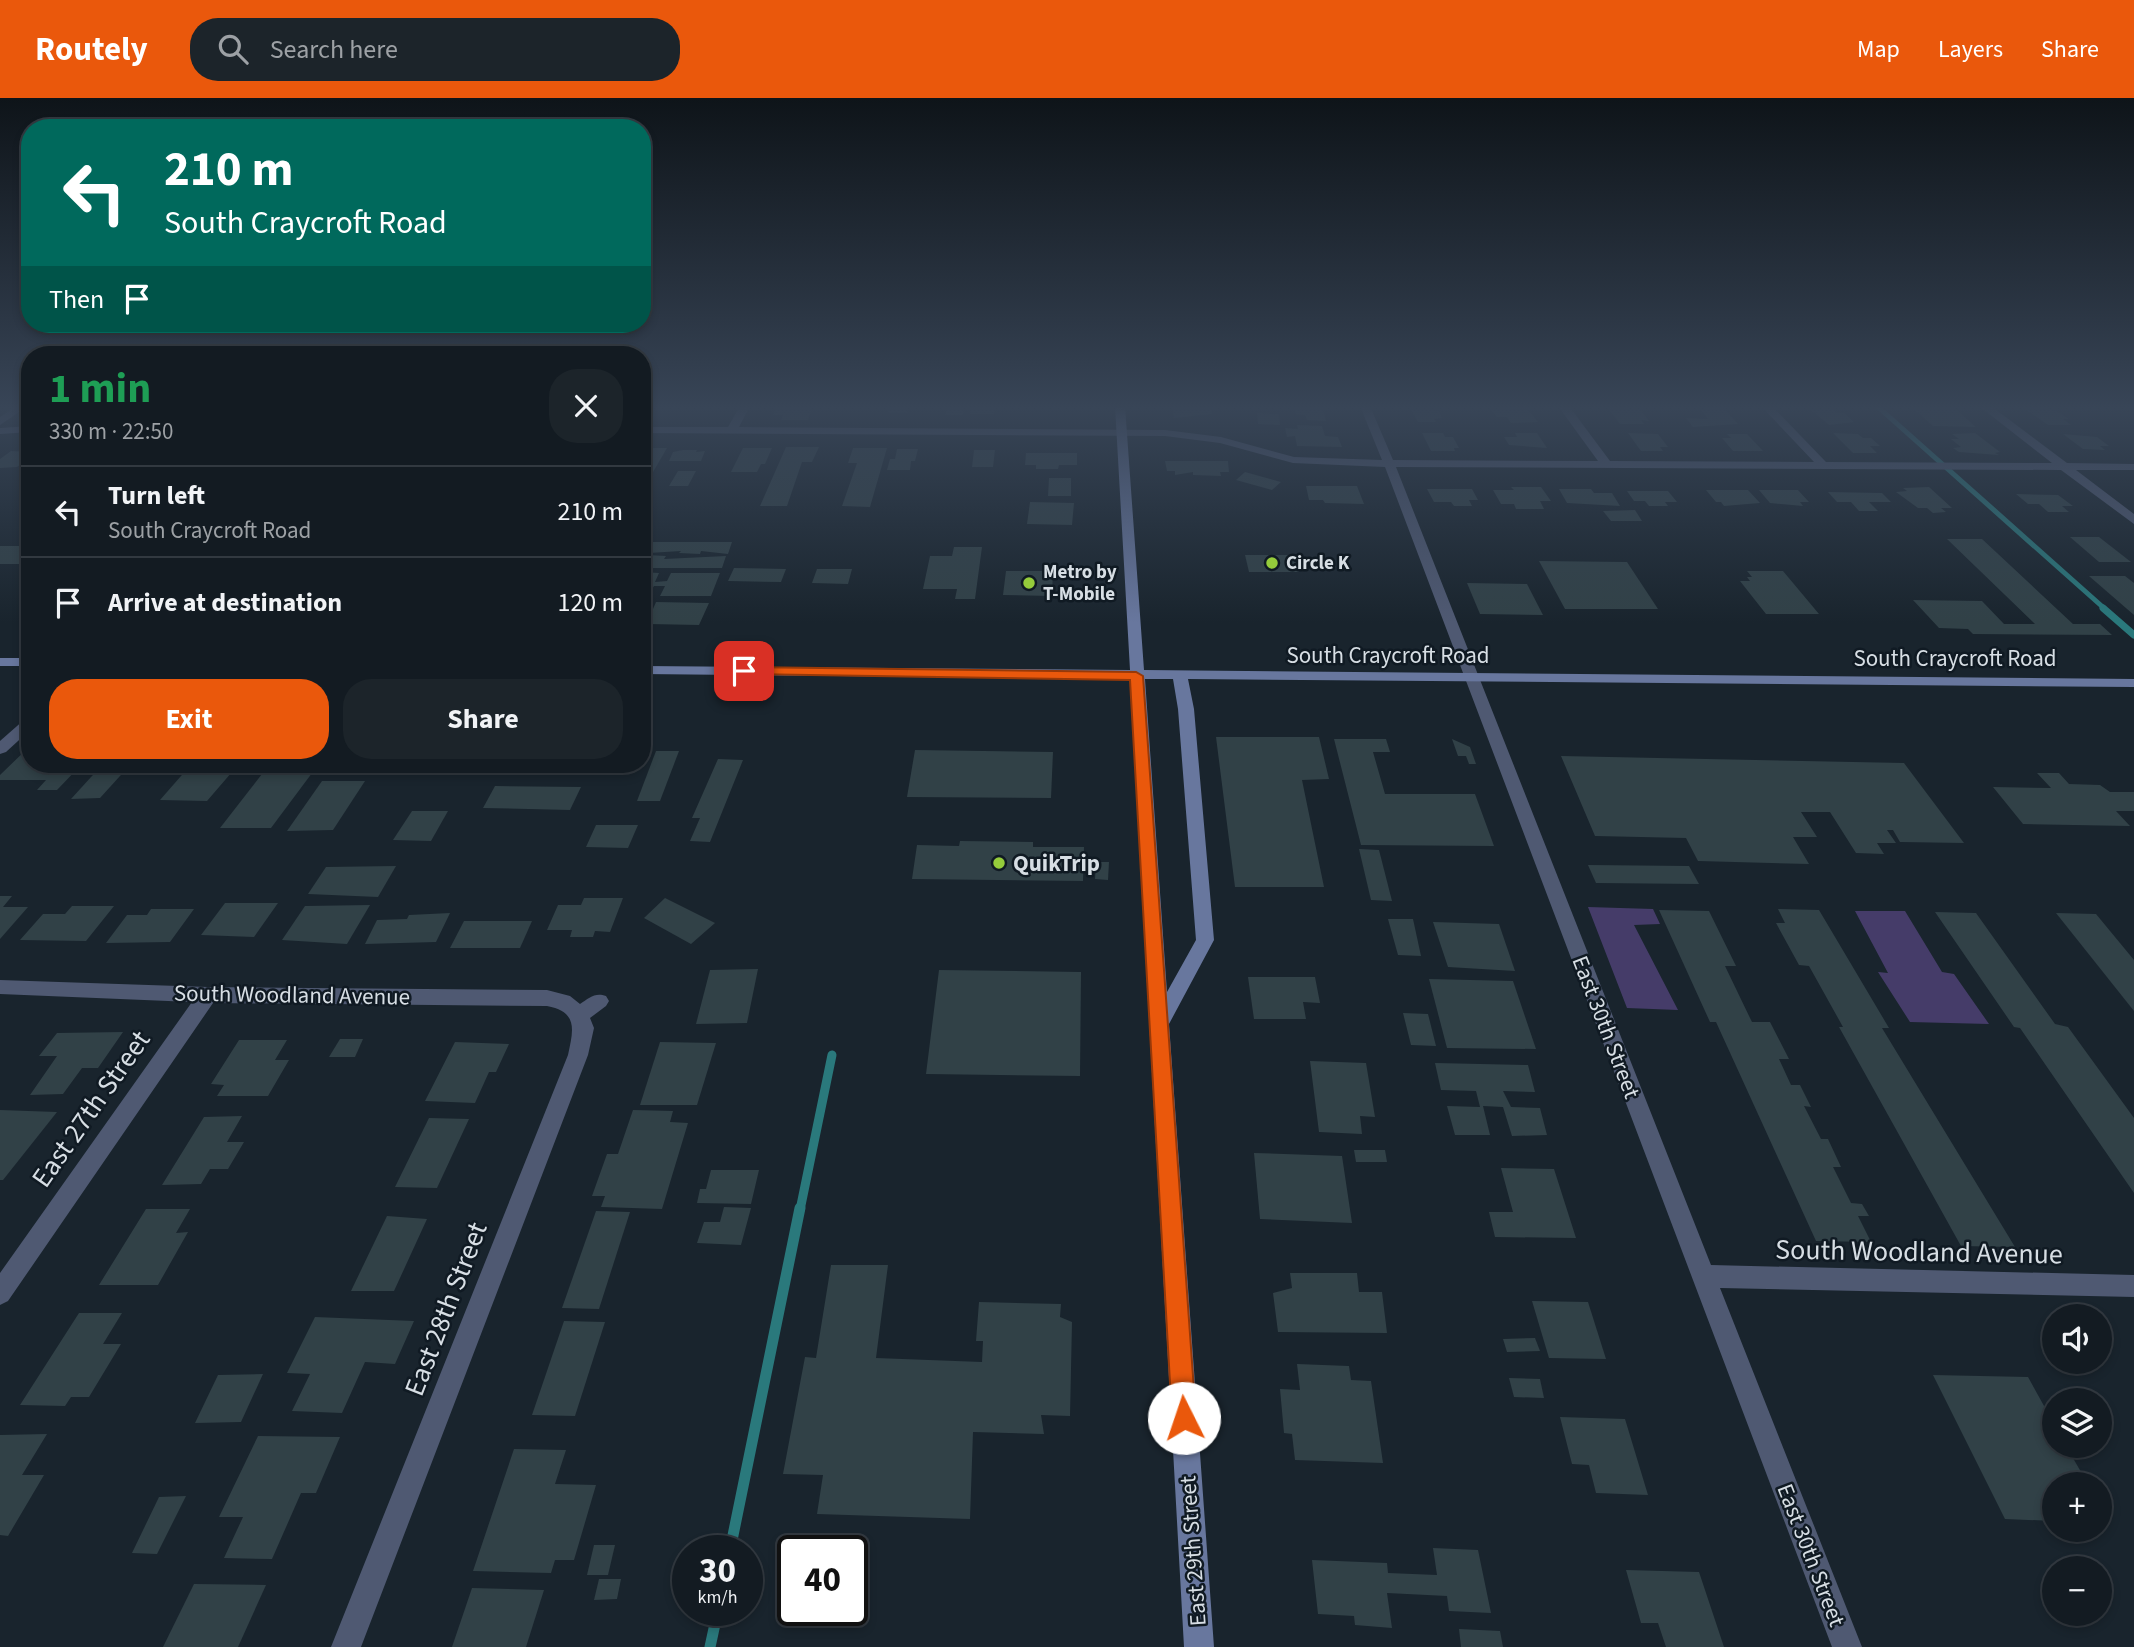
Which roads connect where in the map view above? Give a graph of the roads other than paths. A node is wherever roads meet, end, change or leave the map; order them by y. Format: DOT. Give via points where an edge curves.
graph roads {
  1 [pos="1123,478"];
  2 [pos="1395,478"];
  3 [pos="2080,478"];
  4 [pos="2134,520"];
  5 [pos="0,662"];
  6 [pos="21,662"];
  7 [pos="651,670"];
  8 [pos="1136,676"];
  9 [pos="1181,676"];
  10 [pos="1470,678"];
  11 [pos="2134,683"];
  12 [pos="21,730"];
  13 [pos="0,749"];
  14 [pos="0,987"];
  15 [pos="208,995"];
  16 [pos="599,1001"];
  17 [pos="579,1015"];
  18 [pos="1160,1023"];
  19 [pos="1703,1276"];
  20 [pos="2134,1286"];
  21 [pos="0,1293"];
  22 [pos="345,1647"];
  23 [pos="1199,1647"];
  24 [pos="1847,1647"];
  1 -- 8 [label="street, East 29th Street"];
  2 -- 10 [label="street, East 30th Street"];
  3 -- 4 [label="street"];
  5 -- 6 [label="street"];
  7 -- 8 [label="street, South Craycroft Road"];
  8 -- 9 [label="street, South Craycroft Road"];
  8 -- 18 [label="street, East 29th Street"];
  9 -- 10 [label="street, South Craycroft Road"];
  9 -- 18 [label="street" via="1205,940"];
  10 -- 11 [label="street, South Craycroft Road"];
  10 -- 19 [label="street, East 30th Street"];
  12 -- 13 [label="street"];
  14 -- 15 [label="street, South Woodland Avenue"];
  15 -- 17 [label="street, South Woodland Avenue" via="547,998 562,1001"];
  15 -- 21 [label="street, East 27th Street"];
  16 -- 17 [label="street"];
  17 -- 22 [label="street, East 28th Street" via="584,1028 578,1055"];
  18 -- 23 [label="street, East 29th Street"];
  19 -- 20 [label="street, South Woodland Avenue"];
  19 -- 24 [label="street, East 30th Street"];
}
